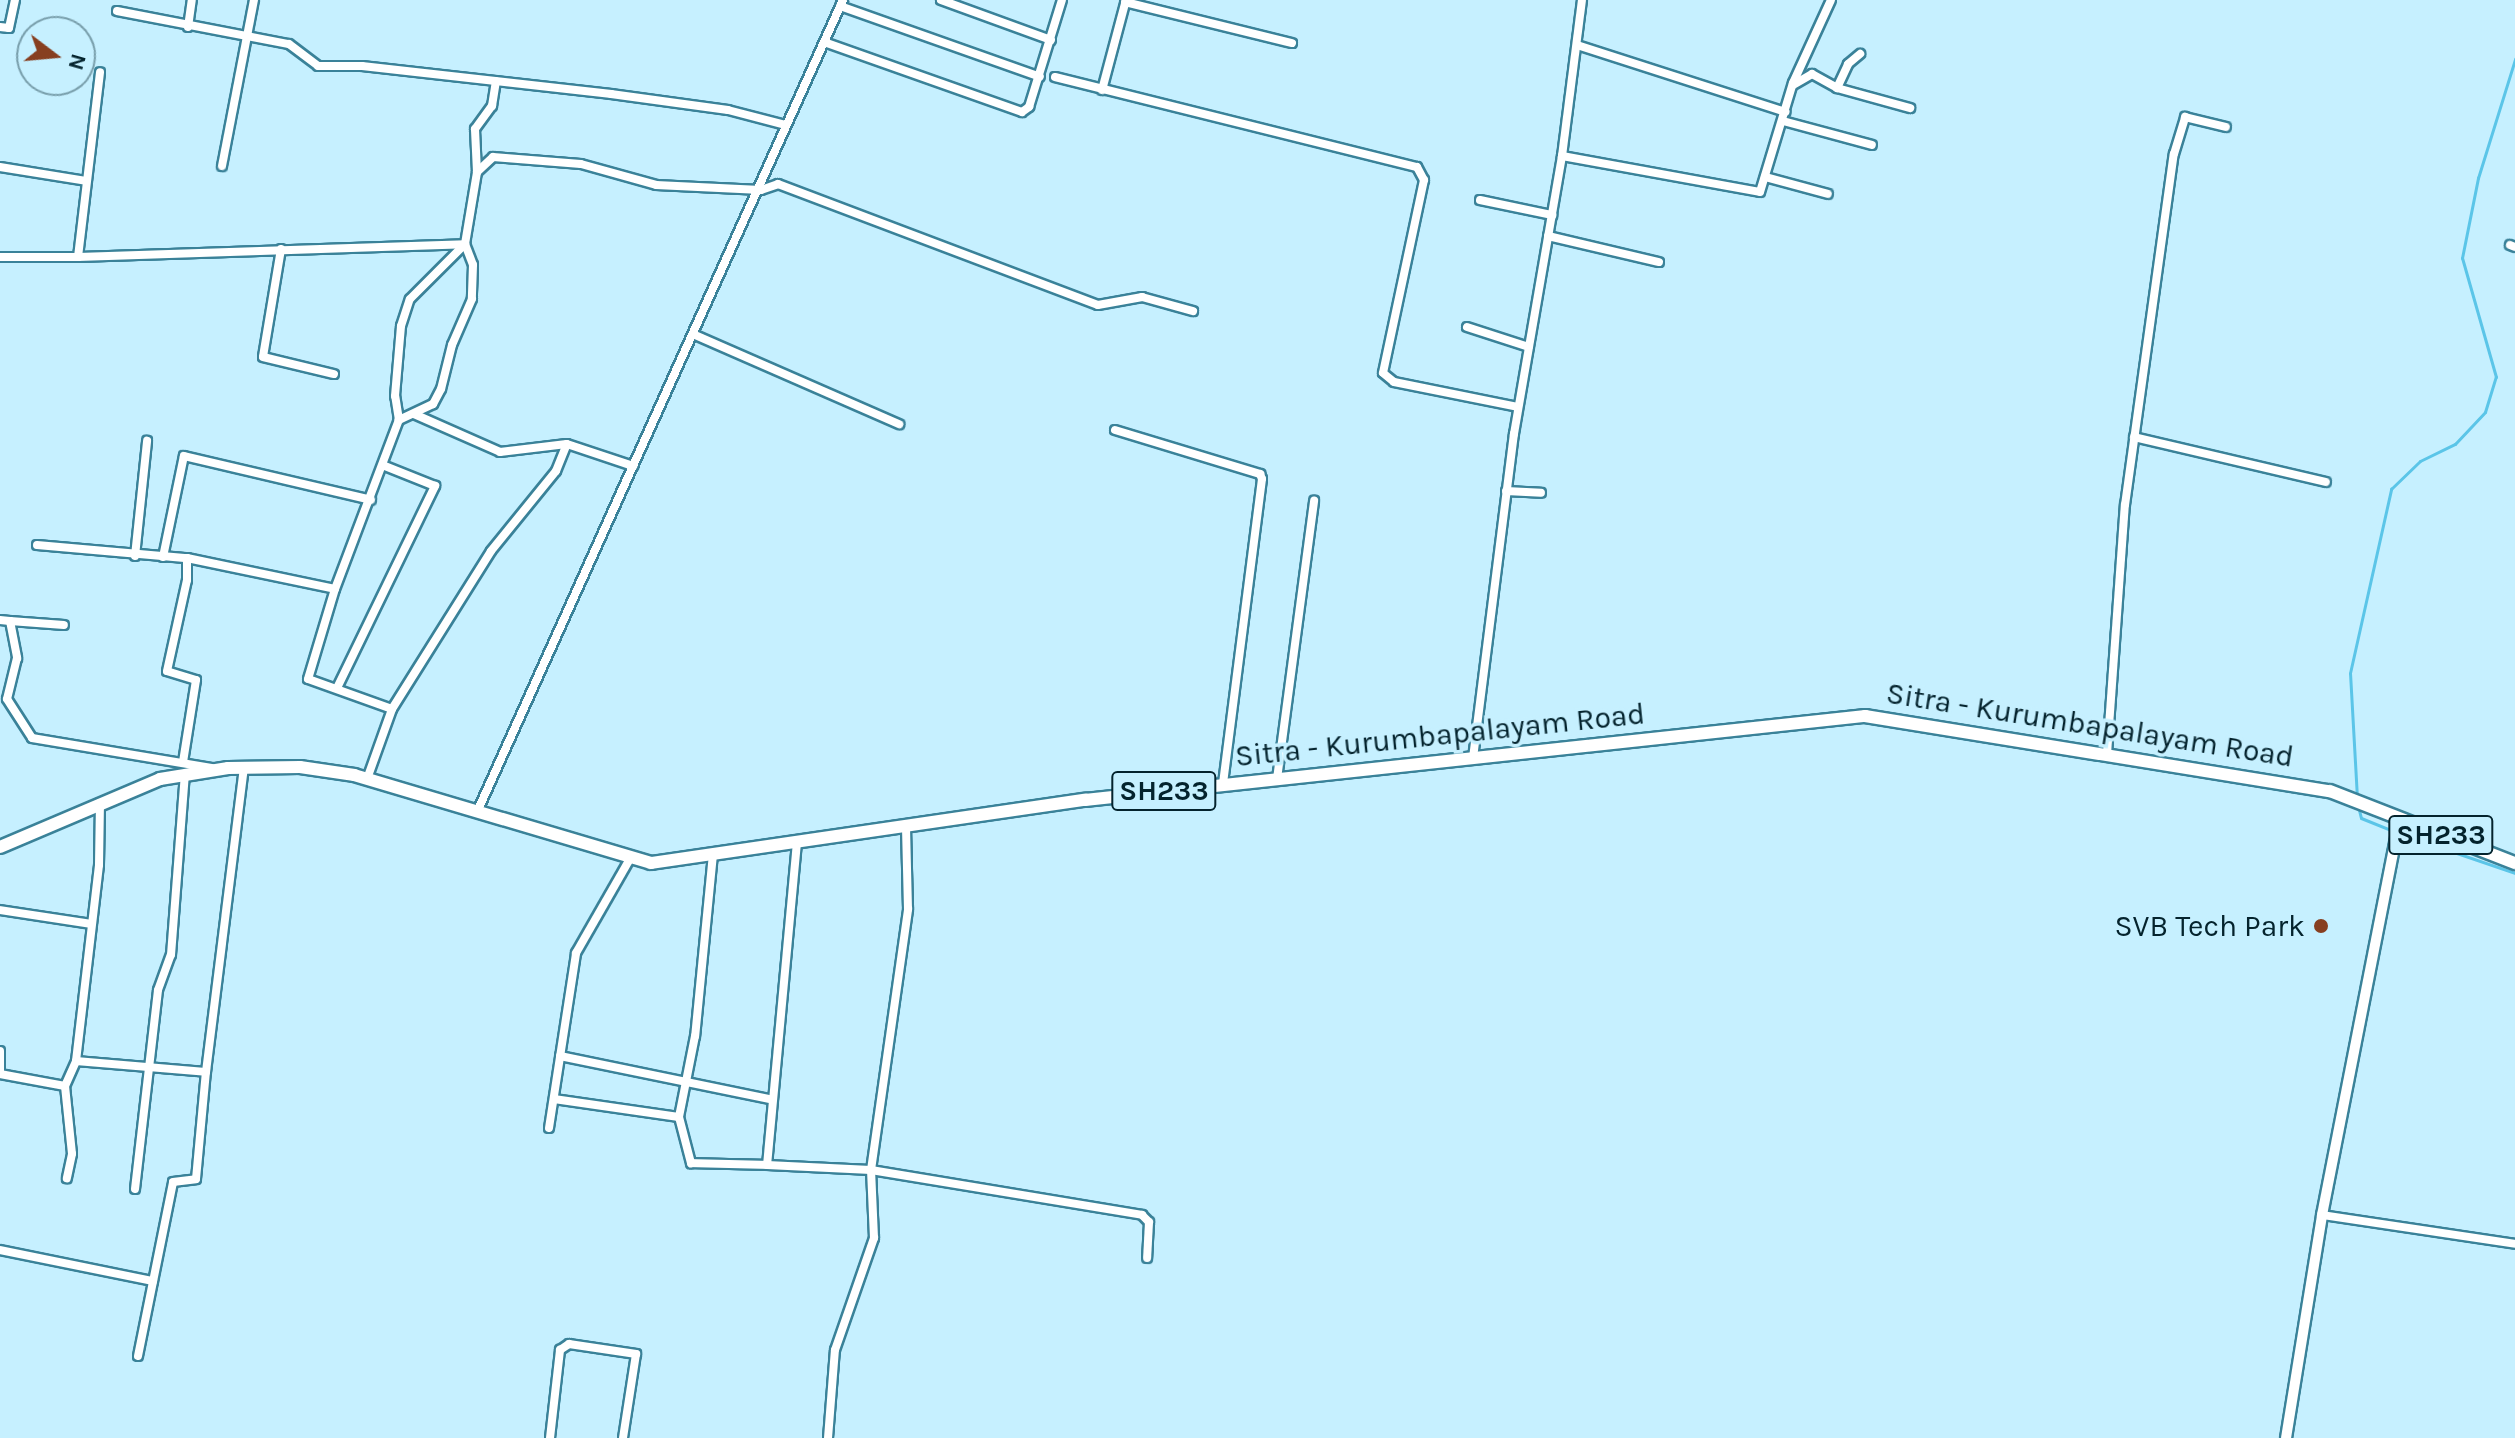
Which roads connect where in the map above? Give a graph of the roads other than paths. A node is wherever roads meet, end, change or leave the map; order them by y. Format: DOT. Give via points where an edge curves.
graph roads {
  1 [pos="15,0"];
  2 [pos="192,0"];
  3 [pos="254,0"];
  4 [pos="941,0"];
  5 [pos="1062,0"];
  6 [pos="1582,0"];
  7 [pos="1831,0"];
  8 [pos="1125,1"];
  9 [pos="842,3"];
  10 [pos="117,11"];
  11 [pos="0,27"];
  12 [pos="188,27"];
  13 [pos="248,35"];
  14 [pos="1051,40"];
  15 [pos="824,42"];
  16 [pos="1292,43"];
  17 [pos="1577,45"];
  18 [pos="1860,54"];
  19 [pos="100,72"];
  20 [pos="1040,77"];
  21 [pos="1055,77"];
  22 [pos="496,81"];
  23 [pos="1793,85"];
  24 [pos="1837,88"];
  25 [pos="1102,90"];
  26 [pos="1910,108"];
  27 [pos="1785,117"];
  28 [pos="786,125"];
  29 [pos="2226,127"];
  30 [pos="1872,145"];
  31 [pos="1562,156"];
  32 [pos="222,166"];
  33 [pos="0,167"];
  34 [pos="477,172"];
  35 [pos="1765,177"];
  36 [pos="86,181"];
  37 [pos="761,190"];
  38 [pos="1828,194"];
  39 [pos="1480,200"];
  40 [pos="1552,215"];
  41 [pos="1548,236"];
  42 [pos="465,244"];
  43 [pos="281,249"];
  44 [pos="0,257"];
  45 [pos="78,257"];
  46 [pos="1659,262"];
  47 [pos="1193,311"];
  48 [pos="1467,327"];
  49 [pos="695,335"];
  50 [pos="1529,347"];
  51 [pos="334,374"];
  52 [pos="1518,407"];
  53 [pos="414,414"];
  54 [pos="399,420"];
  55 [pos="899,424"];
  56 [pos="1115,430"];
  57 [pos="2134,437"];
  58 [pos="147,441"];
  59 [pos="567,444"];
  60 [pos="385,466"];
  61 [pos="633,466"];
  62 [pos="2326,482"];
  63 [pos="1506,491"];
  64 [pos="1541,493"];
  65 [pos="371,500"];
  66 [pos="1314,500"];
  67 [pos="37,545"];
  68 [pos="135,556"];
  69 [pos="163,557"];
  70 [pos="187,558"];
  71 [pos="335,589"];
  72 [pos="5,620"];
  73 [pos="64,625"];
  74 [pos="337,688"];
  75 [pos="4,699"];
  76 [pos="392,709"];
  77 [pos="2107,754"];
  78 [pos="1473,758"];
  79 [pos="184,768"];
  80 [pos="244,768"];
  81 [pos="367,779"];
  82 [pos="1277,779"];
  83 [pos="1223,785"];
  84 [pos="100,801"];
  85 [pos="477,812"];
  86 [pos="906,826"];
  87 [pos="2397,827"];
  88 [pos="797,842"];
  89 [pos="0,847"];
  90 [pos="713,854"];
  91 [pos="631,857"];
  92 [pos="2515,863"];
  93 [pos="0,910"];
  94 [pos="91,924"];
  95 [pos="0,1051"];
  96 [pos="560,1056"];
  97 [pos="76,1061"];
  98 [pos="148,1067"];
  99 [pos="206,1072"];
  100 [pos="0,1074"];
  101 [pos="687,1081"];
  102 [pos="0,1082"];
  103 [pos="65,1086"];
  104 [pos="554,1099"];
  105 [pos="769,1099"];
  106 [pos="679,1117"];
  107 [pos="549,1128"];
  108 [pos="767,1165"];
  109 [pos="871,1170"];
  110 [pos="67,1178"];
  111 [pos="135,1189"];
  112 [pos="2322,1215"];
  113 [pos="2515,1244"];
  114 [pos="0,1250"];
  115 [pos="1147,1258"];
  116 [pos="153,1281"];
  117 [pos="138,1356"];
  118 [pos="550,1438"];
  119 [pos="623,1438"];
  120 [pos="828,1438"];
  121 [pos="2286,1438"];
  1 -- 11 [label="street" via="9,28"];
  2 -- 12 [label="street"];
  3 -- 13 [label="street"];
  4 -- 14 [label="street"];
  5 -- 14 [label="street"];
  6 -- 17 [label="street"];
  7 -- 23 [label="street"];
  8 -- 16 [label="street"];
  8 -- 25 [label="street"];
  9 -- 15 [label="street"];
  9 -- 20 [label="street"];
  10 -- 12 [label="street"];
  12 -- 13 [label="street"];
  13 -- 22 [label="street" via="298,48 318,66"];
  13 -- 32 [label="street"];
  14 -- 20 [label="street"];
  15 -- 20 [label="street" via="1022,112"];
  15 -- 28 [label="street"];
  17 -- 27 [label="street"];
  17 -- 31 [label="street"];
  18 -- 24 [label="street" via="1848,64"];
  19 -- 36 [label="street"];
  21 -- 25 [label="street"];
  22 -- 28 [label="street" via="728,110"];
  22 -- 34 [label="street" via="492,106 475,129"];
  23 -- 24 [label="street" via="1812,74"];
  23 -- 27 [label="street"];
  24 -- 26 [label="street"];
  25 -- 52 [label="street" via="1417,167 1424,180 1383,373 1394,382"];
  27 -- 30 [label="street"];
  27 -- 35 [label="street"];
  28 -- 37 [label="street"];
  29 -- 57 [label="street" via="2196,116 2181,122"];
  31 -- 35 [label="street" via="1760,192"];
  31 -- 40 [label="street"];
  33 -- 36 [label="street"];
  34 -- 37 [label="street" via="493,157 581,164 656,185"];
  34 -- 42 [label="street"];
  35 -- 38 [label="street"];
  36 -- 45 [label="street"];
  37 -- 47 [label="street" via="778,184 1098,305 1142,297"];
  37 -- 49 [label="street"];
  39 -- 40 [label="street"];
  40 -- 41 [label="street"];
  41 -- 46 [label="street"];
  41 -- 50 [label="street"];
  42 -- 43 [label="street"];
  42 -- 53 [label="street" via="473,265 472,299 441,389 433,404"];
  42 -- 54 [label="street" via="410,299 401,326 395,396"];
  43 -- 45 [label="street"];
  43 -- 51 [label="street" via="263,357"];
  44 -- 45 [label="street"];
  48 -- 50 [label="street"];
  49 -- 55 [label="street"];
  49 -- 61 [label="street"];
  50 -- 52 [label="street"];
  52 -- 63 [label="street"];
  53 -- 54 [label="street"];
  53 -- 59 [label="street" via="500,452"];
  54 -- 60 [label="street"];
  56 -- 83 [label="street" via="1260,474 1262,479"];
  57 -- 62 [label="street"];
  57 -- 77 [label="street"];
  58 -- 68 [label="street"];
  59 -- 61 [label="street"];
  59 -- 76 [label="street" via="556,471 491,551"];
  60 -- 65 [label="street"];
  60 -- 74 [label="street" via="435,486"];
  61 -- 85 [label="street"];
  63 -- 64 [label="street"];
  63 -- 78 [label="street"];
  65 -- 69 [label="street" via="184,456"];
  65 -- 71 [label="street"];
  66 -- 82 [label="street"];
  67 -- 68 [label="street"];
  68 -- 69 [label="street"];
  69 -- 70 [label="street"];
  70 -- 71 [label="street"];
  70 -- 79 [label="street" via="167,671 196,680"];
  71 -- 74 [label="street" via="308,679"];
  72 -- 73 [label="street"];
  72 -- 75 [label="street" via="17,658"];
  74 -- 76 [label="street"];
  75 -- 79 [label="street" via="32,738 47,744"];
  76 -- 81 [label="street"];
  77 -- 78 [label="main road, Sitra - Kurumbapalayam Road / SH233" via="1865,716"];
  77 -- 87 [label="main road, Sitra - Kurumbapalayam Road / SH233" via="2272,779 2368,805"];
  78 -- 82 [label="main road, Sitra - Kurumbapalayam Road / SH233"];
  79 -- 80 [label="main road, Sitra - Kurumbapalayam Road / SH233"];
  79 -- 84 [label="main road, Sitra - Kurumbapalayam Road / SH233"];
  79 -- 98 [label="street" via="171,955 158,990"];
  80 -- 81 [label="main road, Sitra - Kurumbapalayam Road / SH233" via="300,767"];
  80 -- 99 [label="street"];
  81 -- 85 [label="main road, Sitra - Kurumbapalayam Road / SH233"];
  82 -- 83 [label="main road, Sitra - Kurumbapalayam Road / SH233"];
  83 -- 86 [label="main road, Sitra - Kurumbapalayam Road / SH233"];
  84 -- 89 [label="main road, Sitra - Kurumbapalayam Road / SH233" via="33,837"];
  84 -- 94 [label="street"];
  85 -- 91 [label="main road, Sitra - Kurumbapalayam Road / SH233"];
  86 -- 88 [label="main road, Sitra - Kurumbapalayam Road / SH233"];
  86 -- 109 [label="street" via="908,909"];
  87 -- 92 [label="main road, Sitra - Kurumbapalayam Road / SH233"];
  87 -- 112 [label="street"];
  88 -- 90 [label="main road, Sitra - Kurumbapalayam Road / SH233"];
  88 -- 105 [label="street"];
  90 -- 91 [label="main road, Sitra - Kurumbapalayam Road / SH233" via="651,863"];
  90 -- 101 [label="street"];
  91 -- 96 [label="street" via="576,953"];
  93 -- 94 [label="street"];
  94 -- 97 [label="street"];
  95 -- 100 [label="street"];
  96 -- 101 [label="street"];
  96 -- 104 [label="street"];
  97 -- 98 [label="street"];
  97 -- 103 [label="street"];
  98 -- 99 [label="street"];
  98 -- 111 [label="street"];
  99 -- 116 [label="street" via="196,1179 173,1182"];
  100 -- 102 [label="street"];
  100 -- 103 [label="street"];
  101 -- 105 [label="street"];
  101 -- 106 [label="street"];
  103 -- 110 [label="street" via="72,1154"];
  104 -- 106 [label="street"];
  104 -- 107 [label="street"];
  105 -- 108 [label="street"];
  106 -- 108 [label="street" via="691,1163"];
  108 -- 109 [label="street"];
  109 -- 115 [label="street" via="1142,1215 1149,1222"];
  109 -- 120 [label="street" via="874,1238 835,1350"];
  112 -- 113 [label="street"];
  112 -- 121 [label="street"];
  114 -- 116 [label="street"];
  116 -- 117 [label="street"];
  118 -- 119 [label="street" via="560,1350 569,1344 636,1354"];
}
